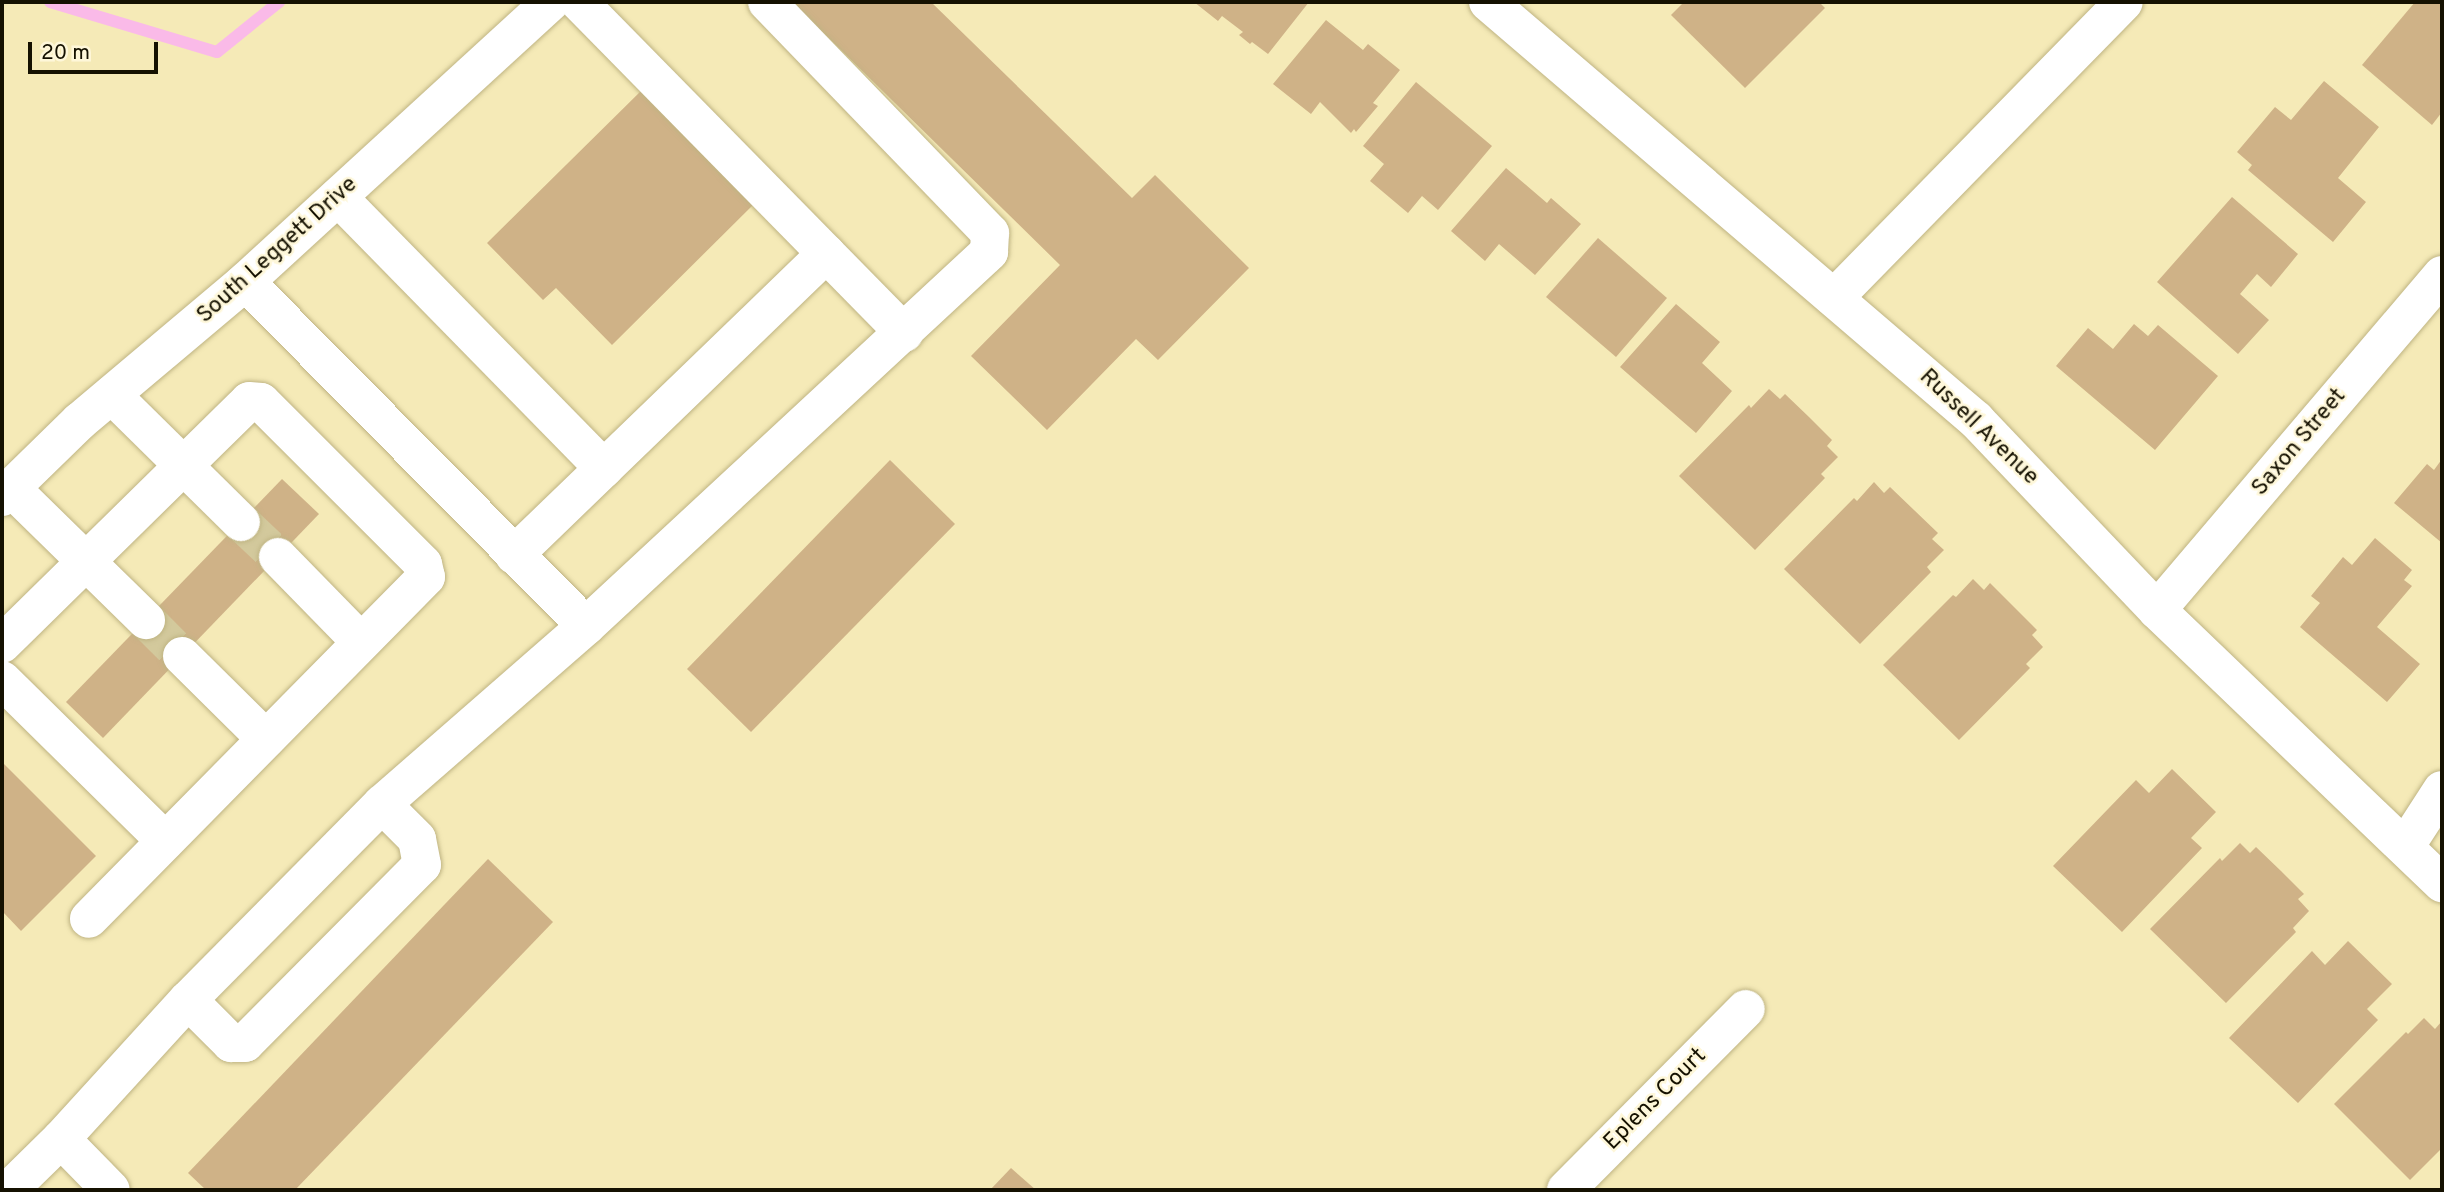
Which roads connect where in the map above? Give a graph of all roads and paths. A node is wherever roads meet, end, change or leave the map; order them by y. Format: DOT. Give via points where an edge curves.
graph roads {
  1 [pos="551,2"];
  2 [pos="579,2"];
  3 [pos="767,2"];
  4 [pos="1488,2"];
  5 [pos="2124,2"];
  6 [pos="338,197"];
  7 [pos="826,254"];
  8 [pos="2442,275"];
  9 [pos="245,282"];
  10 [pos="1834,298"];
  11 [pos="904,334"];
  12 [pos="112,395"];
  13 [pos="183,468"];
  14 [pos="604,469"];
  15 [pos="6,492"];
  16 [pos="241,522"];
  17 [pos="514,555"];
  18 [pos="278,557"];
  19 [pos="87,561"];
  20 [pos="2157,610"];
  21 [pos="146,620"];
  22 [pos="586,626"];
  23 [pos="361,642"];
  24 [pos="2,644"];
  25 [pos="182,656"];
  26 [pos="2,680"];
  27 [pos="266,739"];
  28 [pos="2442,790"];
  29 [pos="383,804"];
  30 [pos="166,841"];
  31 [pos="2405,847"];
  32 [pos="2442,883"];
  33 [pos="89,919"];
  34 [pos="188,1000"];
  35 [pos="1746,1009"];
  36 [pos="61,1139"];
  37 [pos="9,1190"];
  38 [pos="111,1190"];
  39 [pos="1566,1190"];
  1 -- 6 [label="street, South Leggett Drive"];
  2 -- 7 [label="street"];
  3 -- 11 [label="street" via="990,233 989,252"];
  4 -- 10 [label="street, Russell Avenue"];
  5 -- 10 [label="street"];
  6 -- 9 [label="street, South Leggett Drive"];
  6 -- 14 [label="street"];
  7 -- 11 [label="street"];
  7 -- 14 [label="street"];
  8 -- 20 [label="street, Saxon Street"];
  9 -- 12 [label="street, South Leggett Drive"];
  9 -- 17 [label="street"];
  10 -- 20 [label="street, Russell Avenue" via="1976,420"];
  11 -- 22 [label="street"];
  12 -- 13 [label="street"];
  12 -- 15 [label="street, South Leggett Drive"];
  13 -- 16 [label="street"];
  13 -- 19 [label="street"];
  13 -- 23 [label="street" via="249,401 261,402 423,564 426,577"];
  14 -- 17 [label="street"];
  15 -- 19 [label="street"];
  17 -- 22 [label="street"];
  18 -- 23 [label="street"];
  19 -- 21 [label="street"];
  19 -- 24 [label="street"];
  20 -- 31 [label="street, Russell Avenue"];
  22 -- 29 [label="street"];
  23 -- 27 [label="street"];
  25 -- 27 [label="street"];
  26 -- 30 [label="street"];
  27 -- 30 [label="street"];
  28 -- 31 [label="street"];
  29 -- 34 [label="street"];
  29 -- 34 [label="street" via="417,839 422,864 245,1043 231,1043"];
  30 -- 33 [label="street"];
  31 -- 32 [label="street, Russell Avenue"];
  34 -- 36 [label="street"];
  35 -- 39 [label="street, Eplens Court"];
  36 -- 37 [label="street"];
  36 -- 38 [label="street"];
}
